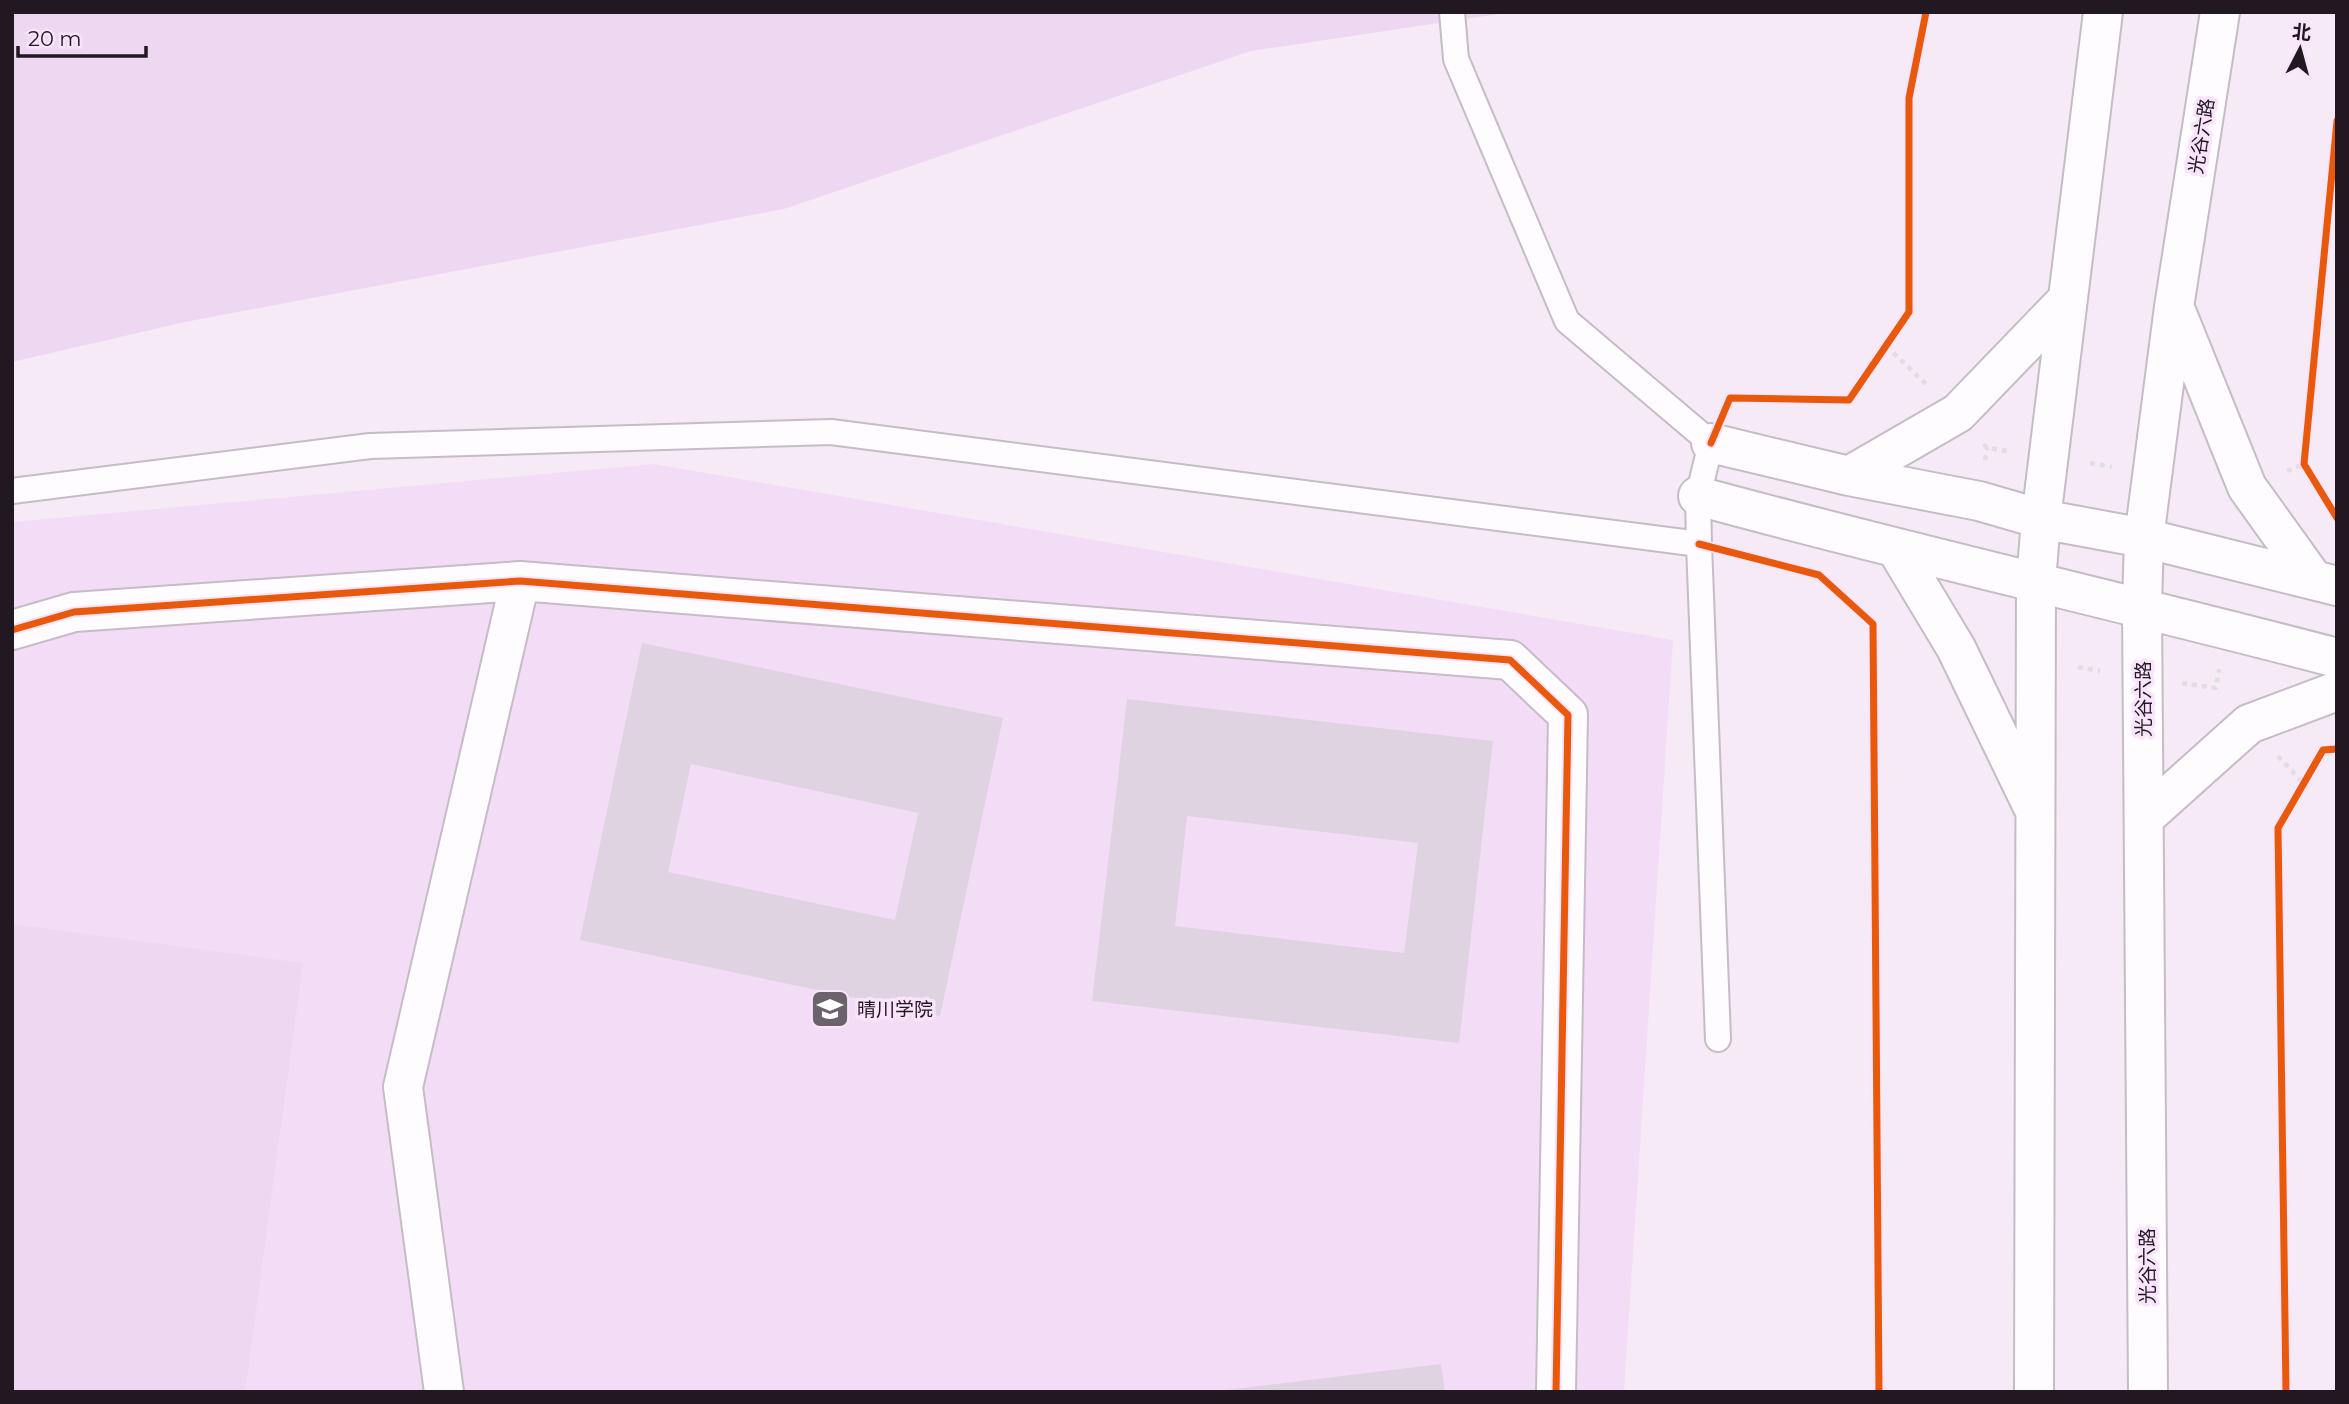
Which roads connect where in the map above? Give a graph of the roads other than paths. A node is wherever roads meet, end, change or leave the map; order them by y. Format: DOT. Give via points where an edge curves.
graph roads {
  1 [pos="1452,12"];
  2 [pos="2103,12"];
  3 [pos="2220,12"];
  4 [pos="2067,300"];
  5 [pos="2174,307"];
  6 [pos="1711,443"];
  7 [pos="1849,477"];
  8 [pos="12,491"];
  9 [pos="1698,496"];
  10 [pos="2041,519"];
  11 [pos="2144,538"];
  12 [pos="1699,544"];
  13 [pos="1897,550"];
  14 [pos="520,581"];
  15 [pos="2036,582"];
  16 [pos="2325,582"];
  17 [pos="2142,607"];
  18 [pos="12,629"];
  19 [pos="2337,658"];
  20 [pos="2337,691"];
  21 [pos="2036,813"];
  22 [pos="2144,818"];
  23 [pos="1718,1039"];
  24 [pos="444,1392"];
  25 [pos="1556,1392"];
  26 [pos="2034,1392"];
  27 [pos="2148,1392"];
  1 -- 6 [label="lane" via="1456,59 1567,321"];
  2 -- 4 [label="street"];
  3 -- 5 [label="street, 光谷六路"];
  4 -- 7 [label="street" via="1958,413"];
  4 -- 10 [label="street"];
  5 -- 11 [label="street, 光谷六路"];
  5 -- 16 [label="street" via="2247,487"];
  6 -- 7 [label="street"];
  6 -- 9 [label="lane"];
  7 -- 10 [label="street" via="1979,501"];
  8 -- 12 [label="lane" via="370,446 831,432"];
  9 -- 12 [label="lane"];
  9 -- 13 [label="street"];
  10 -- 11 [label="street"];
  10 -- 15 [label="street"];
  11 -- 16 [label="street"];
  11 -- 17 [label="street, 光谷六路"];
  12 -- 23 [label="lane"];
  13 -- 15 [label="street"];
  13 -- 21 [label="street" via="1956,648"];
  14 -- 18 [label="street" via="74,612"];
  14 -- 24 [label="street" via="403,1087"];
  14 -- 25 [label="street" via="1510,660 1568,715"];
  15 -- 17 [label="street"];
  15 -- 21 [label="street"];
  17 -- 19 [label="street"];
  17 -- 22 [label="street, 光谷六路"];
  20 -- 22 [label="street" via="2249,724"];
  21 -- 26 [label="street"];
  22 -- 27 [label="street, 光谷六路"];
}
